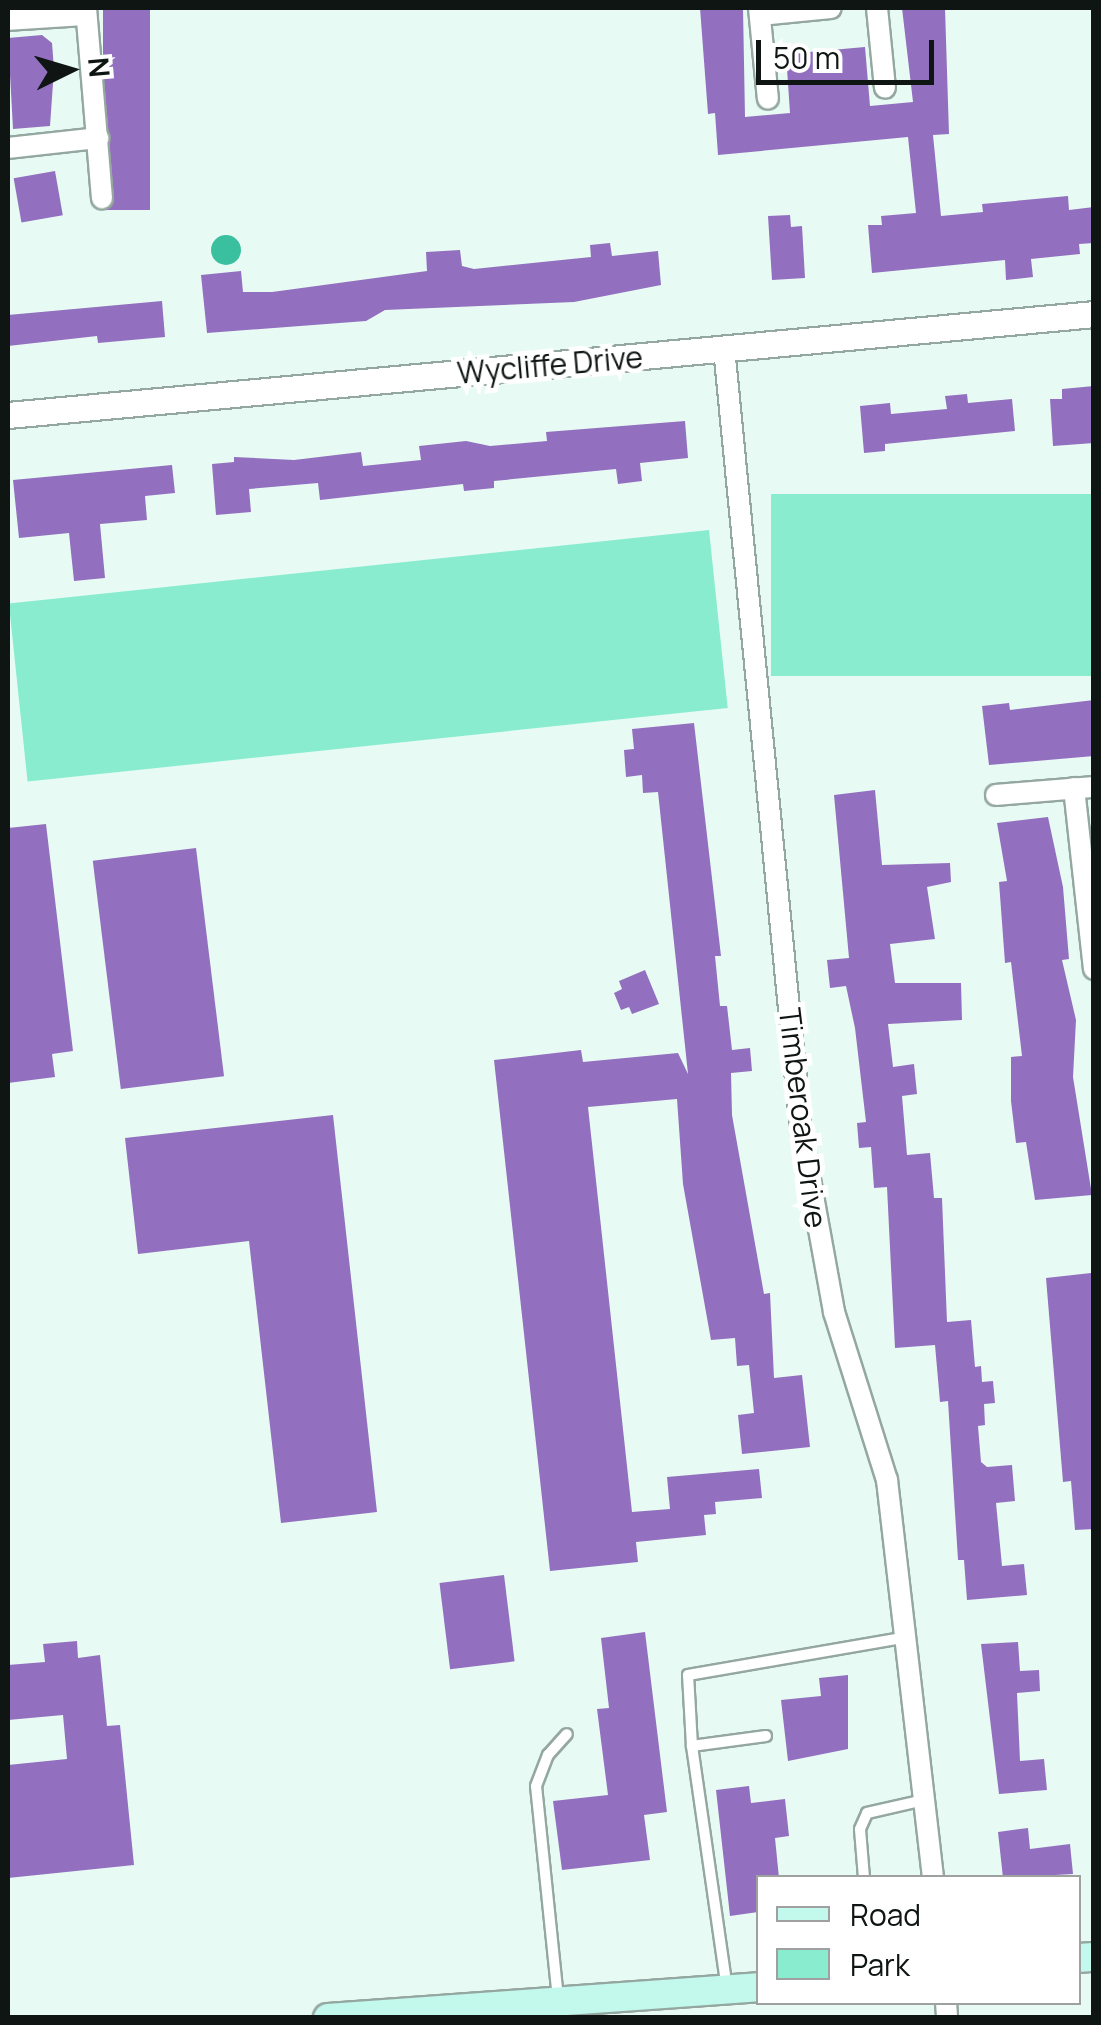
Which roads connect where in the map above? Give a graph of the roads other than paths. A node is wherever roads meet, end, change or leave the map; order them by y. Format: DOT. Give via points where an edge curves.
graph roads {
  1 [pos="831,8"];
  2 [pos="877,8"];
  3 [pos="86,11"];
  4 [pos="760,11"];
  5 [pos="8,20"];
  6 [pos="884,88"];
  7 [pos="768,99"];
  8 [pos="98,138"];
  9 [pos="8,148"];
  10 [pos="102,198"];
  11 [pos="1094,314"];
  12 [pos="724,348"];
  13 [pos="8,415"];
  14 [pos="1084,787"];
  15 [pos="996,796"];
  16 [pos="1094,969"];
  17 [pos="908,1636"];
  18 [pos="567,1734"];
  19 [pos="766,1736"];
  20 [pos="692,1746"];
  21 [pos="925,1800"];
  22 [pos="864,1875"];
  23 [pos="933,1875"];
  24 [pos="756,1987"];
  25 [pos="728,1990"];
  26 [pos="486,2011"];
  27 [pos="559,2012"];
  28 [pos="328,2018"];
  1 -- 4 [label="street"];
  2 -- 6 [label="street"];
  3 -- 5 [label="street"];
  3 -- 8 [label="street"];
  4 -- 7 [label="street"];
  8 -- 9 [label="street"];
  8 -- 10 [label="street"];
  11 -- 12 [label="street, Wycliffe Drive"];
  12 -- 13 [label="street, Wycliffe Drive"];
  12 -- 17 [label="street, Timberoak Drive" via="801,1130 834,1312 887,1480"];
  14 -- 15 [label="street"];
  14 -- 16 [label="street"];
  17 -- 20 [label="lane" via="688,1674"];
  17 -- 21 [label="street, Timberoak Drive"];
  18 -- 27 [label="lane" via="548,1755 536,1786"];
  19 -- 20 [label="lane"];
  20 -- 25 [label="lane"];
  21 -- 22 [label="lane" via="867,1813 860,1829"];
  21 -- 23 [label="street, Timberoak Drive"];
  24 -- 25 [label="main road"];
  25 -- 27 [label="main road"];
  26 -- 27 [label="main road"];
  26 -- 28 [label="main road"];
}
